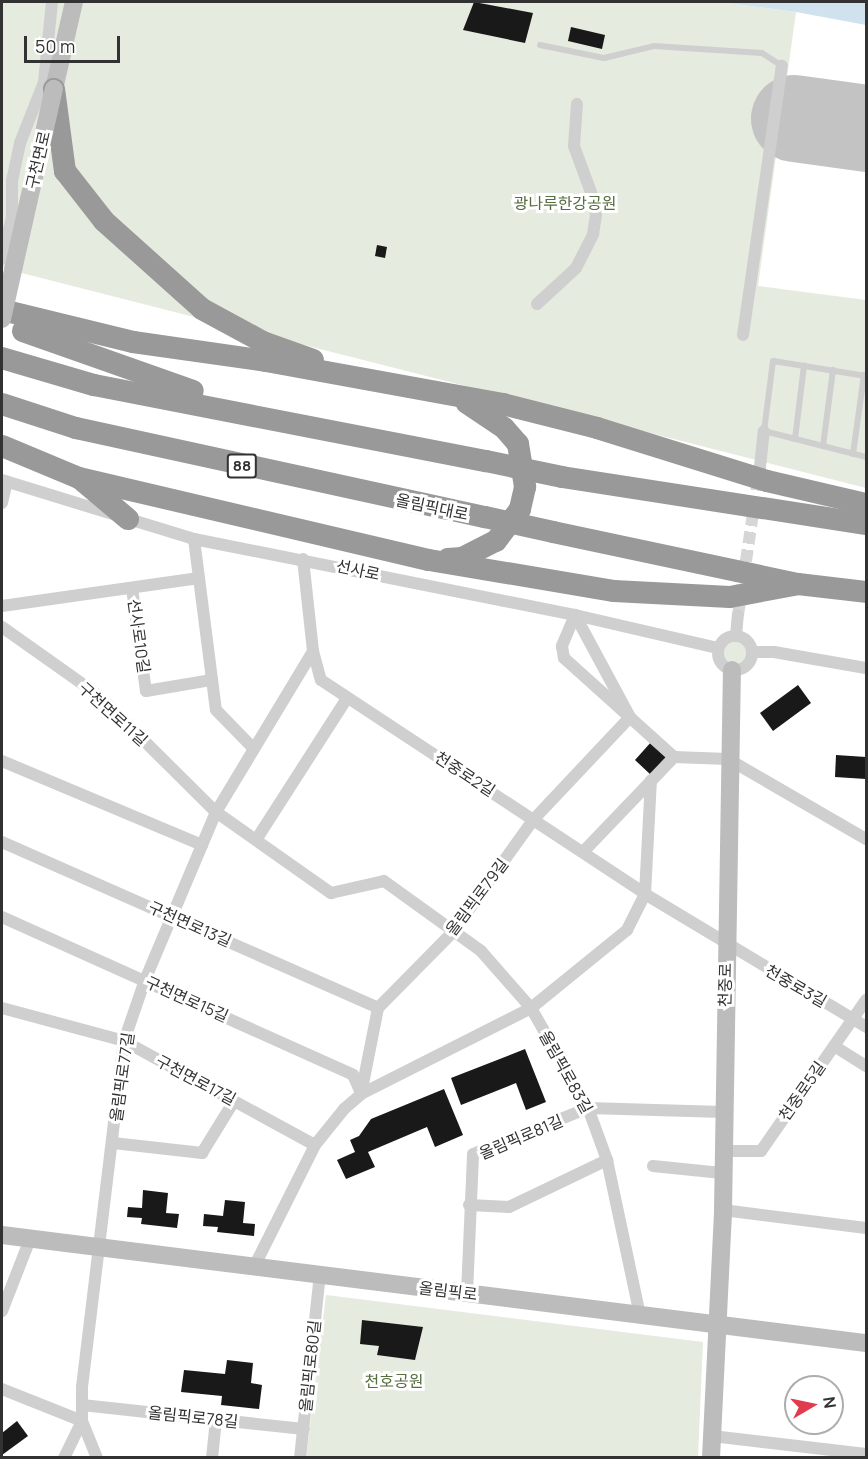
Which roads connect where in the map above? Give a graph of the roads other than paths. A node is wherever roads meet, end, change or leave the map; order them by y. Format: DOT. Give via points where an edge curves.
graph roads {
  1 [pos="52,2"];
  2 [pos="74,2"];
  3 [pos="540,45"];
  4 [pos="782,66"];
  5 [pos="54,89"];
  6 [pos="577,104"];
  7 [pos="2,259"];
  8 [pos="537,304"];
  9 [pos="2,310"];
  10 [pos="2,321"];
  11 [pos="743,335"];
  12 [pos="2,358"];
  13 [pos="804,366"];
  14 [pos="833,370"];
  15 [pos="865,376"];
  16 [pos="361,381"];
  17 [pos="454,396"];
  18 [pos="2,404"];
  19 [pos="262,415"];
  20 [pos="764,431"];
  21 [pos="795,439"];
  22 [pos="2,446"];
  23 [pos="823,446"];
  24 [pos="853,454"];
  25 [pos="867,457"];
  26 [pos="760,467"];
  27 [pos="79,478"];
  28 [pos="4,481"];
  29 [pos="2,503"];
  30 [pos="867,504"];
  31 [pos="128,519"];
  32 [pos="867,524"];
  33 [pos="194,539"];
  34 [pos="303,559"];
  35 [pos="429,560"];
  36 [pos="199,578"];
  37 [pos="798,584"];
  38 [pos="132,588"];
  39 [pos="867,592"];
  40 [pos="2,606"];
  41 [pos="575,615"];
  42 [pos="738,615"];
  43 [pos="2,627"];
  44 [pos="736,636"];
  45 [pos="718,648"];
  46 [pos="313,651"];
  47 [pos="752,652"];
  48 [pos="867,668"];
  49 [pos="732,670"];
  50 [pos="212,680"];
  51 [pos="347,698"];
  52 [pos="630,717"];
  53 [pos="254,749"];
  54 [pos="674,757"];
  55 [pos="728,759"];
  56 [pos="2,761"];
  57 [pos="651,780"];
  58 [pos="216,812"];
  59 [pos="534,819"];
  60 [pos="867,839"];
  61 [pos="256,840"];
  62 [pos="2,842"];
  63 [pos="202,845"];
  64 [pos="583,852"];
  65 [pos="645,894"];
  66 [pos="172,915"];
  67 [pos="2,917"];
  68 [pos="452,933"];
  69 [pos="726,945"];
  70 [pos="145,980"];
  71 [pos="867,1000"];
  72 [pos="2,1008"];
  73 [pos="378,1008"];
  74 [pos="531,1008"];
  75 [pos="852,1019"];
  76 [pos="867,1027"];
  77 [pos="124,1041"];
  78 [pos="834,1046"];
  79 [pos="867,1066"];
  80 [pos="361,1094"];
  81 [pos="234,1101"];
  82 [pos="588,1108"];
  83 [pos="723,1112"];
  84 [pos="113,1143"];
  85 [pos="315,1145"];
  86 [pos="722,1151"];
  87 [pos="607,1160"];
  88 [pos="653,1166"];
  89 [pos="722,1173"];
  90 [pos="470,1205"];
  91 [pos="723,1210"];
  92 [pos="867,1228"];
  93 [pos="2,1235"];
  94 [pos="30,1239"];
  95 [pos="99,1247"];
  96 [pos="254,1267"];
  97 [pos="320,1275"];
  98 [pos="467,1293"];
  99 [pos="2,1311"];
  100 [pos="640,1315"];
  101 [pos="717,1325"];
  102 [pos="867,1343"];
  103 [pos="2,1389"];
  104 [pos="82,1405"];
  105 [pos="216,1420"];
  106 [pos="82,1421"];
  107 [pos="304,1429"];
  108 [pos="712,1436"];
  109 [pos="867,1454"];
  110 [pos="64,1458"];
  111 [pos="97,1458"];
  112 [pos="212,1458"];
  113 [pos="300,1458"];
  114 [pos="711,1458"];
  1 -- 7 [label="street" via="44,82 20,143 12,181 12,217"];
  2 -- 5 [label="main road, 구천면로"];
  3 -- 4 [label="lane" via="604,58 654,46 762,53"];
  4 -- 11 [label="street"];
  5 -- 10 [label="main road, 구천면로, bridge"];
  5 -- 16 [label="highway" via="65,171 104,221 202,309 263,342"];
  6 -- 8 [label="street" via="573,146 592,195 596,215 593,234 576,268"];
  9 -- 16 [label="highway" via="132,342 266,361"];
  10 -- 19 [label="highway"];
  12 -- 19 [label="highway" via="93,385"];
  13 -- 14 [label="lane"];
  13 -- 20 [label="lane" via="773,361"];
  13 -- 21 [label="lane"];
  14 -- 15 [label="lane"];
  14 -- 23 [label="lane"];
  15 -- 24 [label="lane"];
  16 -- 17 [label="highway"];
  17 -- 30 [label="highway" via="597,428 767,481"];
  17 -- 35 [label="highway" via="483,412 518,444 525,487 520,509 496,541 462,558"];
  18 -- 37 [label="highway, 올림픽대로 / 88, bridge" via="76,428"];
  19 -- 32 [label="highway, bridge" via="562,477"];
  20 -- 21 [label="lane"];
  20 -- 26 [label="street"];
  21 -- 23 [label="lane"];
  22 -- 27 [label="highway"];
  23 -- 24 [label="lane"];
  24 -- 25 [label="lane"];
  27 -- 31 [label="highway"];
  27 -- 35 [label="highway"];
  28 -- 29 [label="street"];
  28 -- 31 [label="street, 선사로"];
  31 -- 33 [label="street, 선사로"];
  33 -- 34 [label="street, 선사로"];
  33 -- 36 [label="street"];
  34 -- 41 [label="street, 선사로"];
  34 -- 46 [label="street, 천중로2길"];
  35 -- 37 [label="highway" via="614,591 730,597"];
  36 -- 38 [label="street"];
  36 -- 50 [label="street"];
  37 -- 39 [label="highway, 올림픽대로 / 88"];
  38 -- 40 [label="street"];
  38 -- 50 [label="street, 선사로10길" via="146,691"];
  41 -- 45 [label="street, 선사로"];
  41 -- 52 [label="street"];
  41 -- 52 [label="street" via="562,646 564,658"];
  42 -- 44 [label="street"];
  43 -- 58 [label="street, 구천면로11길" via="98,696"];
  44 -- 45 [label="street" via="727,637"];
  44 -- 47 [label="street" via="748,642"];
  45 -- 49 [label="street" via="720,663"];
  46 -- 51 [label="street, 천중로2길" via="321,680"];
  46 -- 53 [label="street, 올림픽로77길"];
  47 -- 48 [label="street" via="774,652"];
  47 -- 49 [label="street" via="745,667"];
  49 -- 55 [label="main road, 천중로"];
  50 -- 53 [label="street" via="216,710"];
  51 -- 59 [label="street, 천중로2길"];
  51 -- 61 [label="street"];
  52 -- 54 [label="street"];
  52 -- 59 [label="street, 올림픽로79길"];
  53 -- 58 [label="street, 올림픽로77길"];
  54 -- 55 [label="street"];
  54 -- 57 [label="street"];
  55 -- 60 [label="street"];
  55 -- 69 [label="main road, 천중로"];
  56 -- 63 [label="street"];
  57 -- 64 [label="street"];
  57 -- 65 [label="street"];
  58 -- 61 [label="street"];
  58 -- 63 [label="street, 올림픽로77길"];
  59 -- 64 [label="street, 천중로2길"];
  59 -- 68 [label="street, 올림픽로79길"];
  61 -- 68 [label="street" via="331,893 384,882"];
  62 -- 66 [label="street, 구천면로13길"];
  63 -- 66 [label="street, 올림픽로77길"];
  64 -- 65 [label="street, 천중로2길"];
  65 -- 69 [label="street, 천중로2길"];
  65 -- 74 [label="street" via="627,930"];
  66 -- 70 [label="street, 올림픽로77길"];
  66 -- 73 [label="street, 구천면로13길"];
  67 -- 70 [label="street, 구천면로15길"];
  68 -- 73 [label="street, 올림픽로79길"];
  68 -- 74 [label="street, 올림픽로83길" via="481,951"];
  69 -- 75 [label="street, 천중로3길"];
  69 -- 83 [label="main road, 천중로"];
  70 -- 77 [label="street, 올림픽로77길"];
  70 -- 80 [label="street, 구천면로15길" via="353,1075"];
  71 -- 75 [label="street, 천중로5길"];
  72 -- 77 [label="street, 구천면로17길"];
  73 -- 80 [label="street"];
  74 -- 80 [label="street"];
  74 -- 82 [label="street, 올림픽로83길"];
  75 -- 76 [label="street, 천중로3길"];
  75 -- 78 [label="street, 천중로5길"];
  77 -- 81 [label="street, 구천면로17길"];
  77 -- 84 [label="street, 올림픽로77길"];
  78 -- 79 [label="street"];
  78 -- 86 [label="street, 천중로5길" via="761,1151"];
  80 -- 85 [label="street"];
  81 -- 84 [label="street, 올림픽로77길" via="202,1153"];
  81 -- 85 [label="street, 구천면로17길"];
  82 -- 83 [label="street, 올림픽로81길"];
  82 -- 87 [label="street, 올림픽로83길"];
  82 -- 90 [label="street, 올림픽로81길" via="473,1154"];
  83 -- 86 [label="main road, 천중로"];
  84 -- 95 [label="street, 올림픽로77길"];
  85 -- 96 [label="street"];
  86 -- 89 [label="main road, 천중로"];
  87 -- 90 [label="street" via="509,1207"];
  87 -- 100 [label="street, 올림픽로83길"];
  88 -- 89 [label="street"];
  89 -- 91 [label="main road, 천중로"];
  90 -- 98 [label="street, 올림픽로81길"];
  91 -- 92 [label="street"];
  91 -- 101 [label="main road, 천중로"];
  93 -- 94 [label="main road, 올림픽로"];
  94 -- 95 [label="main road, 올림픽로"];
  94 -- 99 [label="street"];
  95 -- 96 [label="main road, 올림픽로"];
  95 -- 104 [label="street"];
  96 -- 97 [label="main road, 올림픽로"];
  97 -- 98 [label="main road, 올림픽로"];
  97 -- 107 [label="street, 올림픽로80길"];
  98 -- 100 [label="main road, 올림픽로"];
  100 -- 101 [label="main road, 올림픽로"];
  101 -- 102 [label="main road, 올림픽로"];
  101 -- 108 [label="main road, 천중로"];
  103 -- 106 [label="street"];
  104 -- 105 [label="street, 올림픽로78길"];
  104 -- 106 [label="street"];
  105 -- 107 [label="street, 올림픽로78길"];
  105 -- 112 [label="street"];
  106 -- 110 [label="street"];
  106 -- 111 [label="street"];
  107 -- 113 [label="street, 올림픽로80길"];
  108 -- 109 [label="street"];
  108 -- 114 [label="main road, 천중로"];
}
